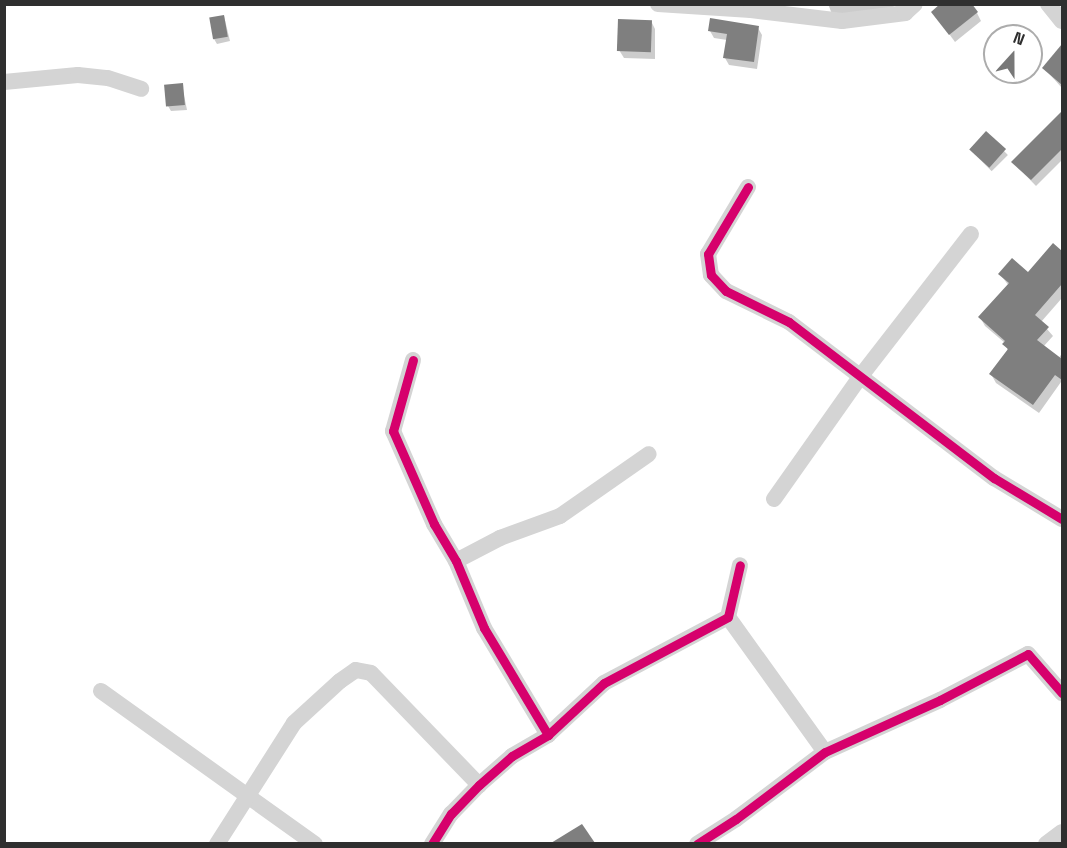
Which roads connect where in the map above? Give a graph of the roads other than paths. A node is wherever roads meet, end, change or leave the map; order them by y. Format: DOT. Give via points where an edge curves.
graph roads {
  1 [pos="658,4"];
  2 [pos="915,4"];
  3 [pos="1048,4"];
  4 [pos="753,7"];
  5 [pos="1062,21"];
  6 [pos="4,81"];
  7 [pos="141,89"];
  8 [pos="748,187"];
  9 [pos="971,234"];
  10 [pos="412,360"];
  11 [pos="860,377"];
  12 [pos="649,454"];
  13 [pos="774,499"];
  14 [pos="1062,519"];
  15 [pos="456,561"];
  16 [pos="740,565"];
  17 [pos="728,617"];
  18 [pos="101,691"];
  19 [pos="1062,693"];
  20 [pos="548,735"];
  21 [pos="825,752"];
  22 [pos="479,785"];
  23 [pos="249,794"];
  24 [pos="1062,832"];
  25 [pos="217,843"];
  26 [pos="315,843"];
  27 [pos="432,843"];
  28 [pos="698,843"];
  29 [pos="1046,843"];
  1 -- 4 [label="street"];
  2 -- 4 [label="street" via="905,13 842,21"];
  3 -- 5 [label="street"];
  6 -- 7 [label="street" via="78,75 108,78"];
  8 -- 11 [label="street" via="708,254 711,275 726,291 789,322"];
  9 -- 11 [label="street"];
  10 -- 15 [label="street" via="393,431 434,524"];
  11 -- 13 [label="street"];
  11 -- 14 [label="street" via="994,477"];
  12 -- 15 [label="street" via="560,516 500,538"];
  15 -- 20 [label="street" via="484,628"];
  16 -- 17 [label="street"];
  17 -- 20 [label="street" via="604,683"];
  17 -- 21 [label="street"];
  18 -- 23 [label="street"];
  19 -- 21 [label="street" via="1028,654 940,700"];
  20 -- 22 [label="street" via="512,756"];
  21 -- 28 [label="street"];
  22 -- 23 [label="street" via="371,673 356,670 294,723"];
  22 -- 27 [label="street" via="451,814"];
  23 -- 25 [label="street"];
  23 -- 26 [label="street"];
  24 -- 29 [label="street"];
}
